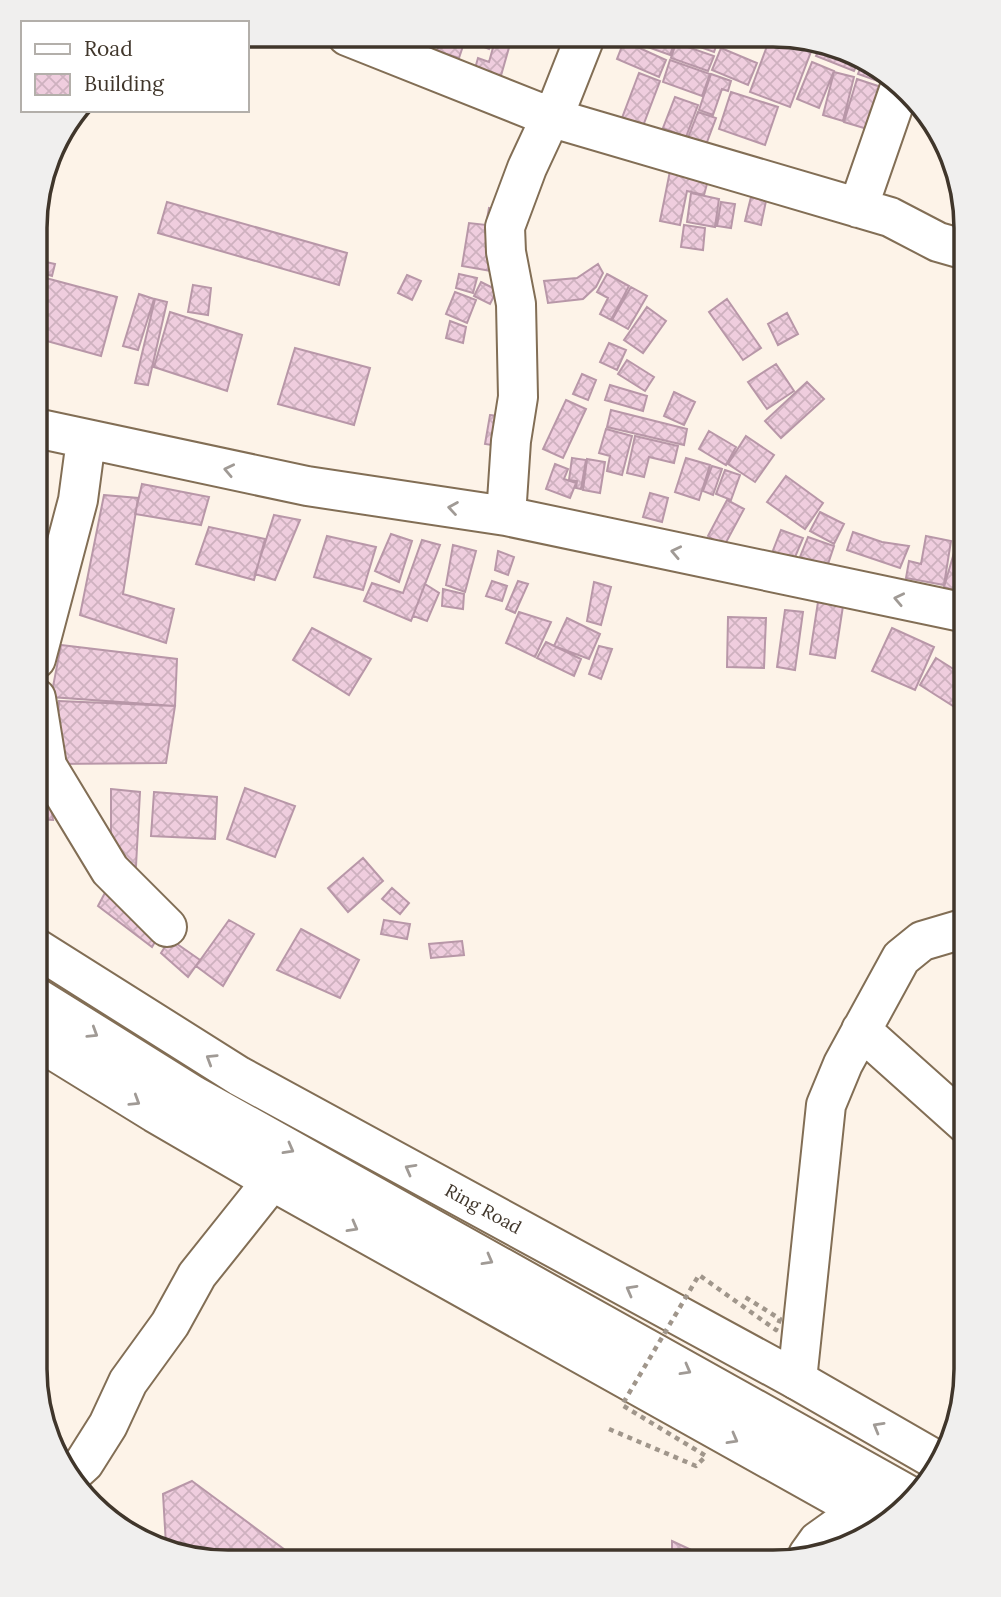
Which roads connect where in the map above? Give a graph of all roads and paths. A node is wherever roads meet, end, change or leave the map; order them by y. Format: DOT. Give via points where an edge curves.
graph roads {
  1 [pos="375,47"];
  2 [pos="581,47"];
  3 [pos="897,97"];
  4 [pos="553,118"];
  5 [pos="858,208"];
  6 [pos="954,247"];
  7 [pos="47,431"];
  8 [pos="86,440"];
  9 [pos="506,516"];
  10 [pos="954,610"];
  11 [pos="47,617"];
  12 [pos="47,766"];
  13 [pos="167,928"];
  14 [pos="953,932"];
  15 [pos="47,955"];
  16 [pos="47,1004"];
  17 [pos="861,1030"];
  18 [pos="47,1046"];
  19 [pos="953,1113"];
  20 [pos="272,1181"];
  21 [pos="745,1297"];
  22 [pos="797,1380"];
  23 [pos="609,1429"];
  24 [pos="930,1457"];
  25 [pos="82,1474"];
  26 [pos="904,1493"];
  27 [pos="870,1516"];
  28 [pos="815,1545"];
  1 -- 4 [label="main road"];
  2 -- 4 [label="main road"];
  3 -- 5 [label="main road"];
  4 -- 5 [label="main road"];
  4 -- 9 [label="main road" via="527,168 505,227 516,304 518,397"];
  5 -- 6 [label="main road" via="890,217"];
  7 -- 8 [label="main road"];
  9 -- 8 [label="main road, one-way" via="307,486"];
  8 -- 11 [label="main road" via="78,500"];
  10 -- 9 [label="main road, one-way"];
  12 -- 13 [label="main road" via="110,870"];
  14 -- 17 [label="main road" via="922,941 901,958"];
  22 -- 15 [label="main road, Ring Road, one-way" via="239,1076"];
  16 -- 26 [label="main road, one-way" via="205,1101"];
  17 -- 19 [label="main road"];
  17 -- 22 [label="main road" via="827,1105"];
  18 -- 20 [label="main road, one-way"];
  20 -- 25 [label="main road" via="197,1275 170,1324 128,1382"];
  20 -- 27 [label="main road, one-way"];
  21 -- 23 [label="path, bridge" via="780,1319 776,1330 699,1275 622,1405 706,1456 696,1466"];
  24 -- 22 [label="main road, Ring Road, one-way"];
  27 -- 28 [label="main road"];
}
